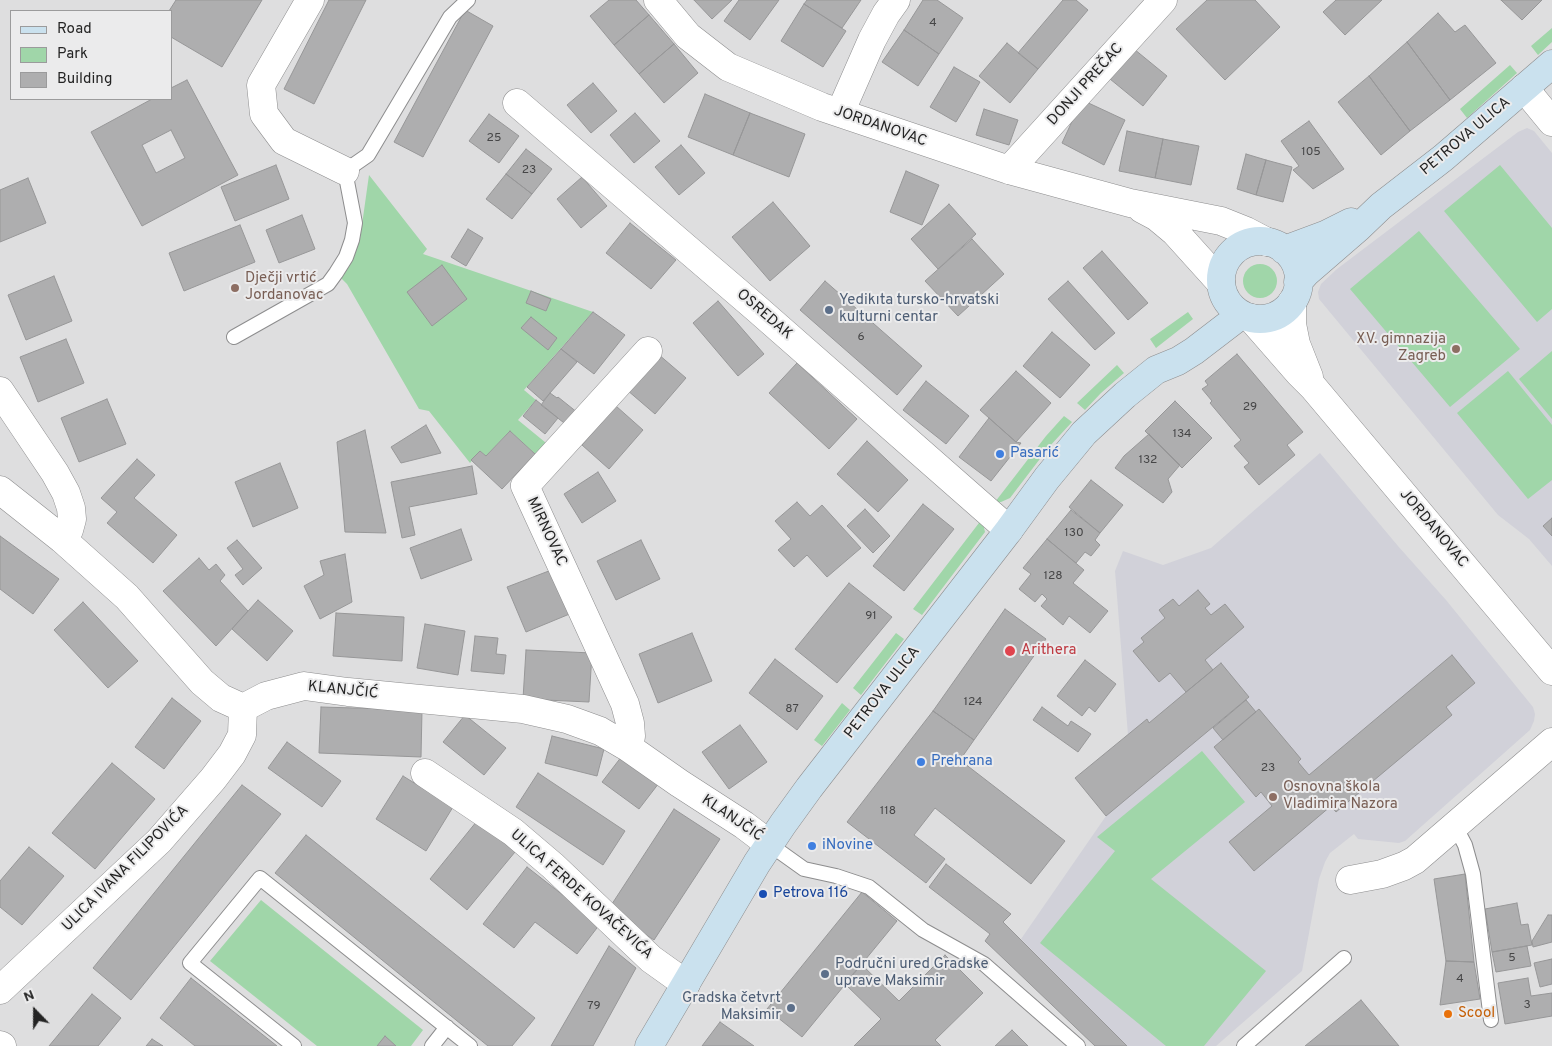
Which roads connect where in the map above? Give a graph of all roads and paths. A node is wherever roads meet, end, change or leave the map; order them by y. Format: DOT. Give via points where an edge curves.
graph roads {
  1 [pos="310,0"];
  2 [pos="468,0"];
  3 [pos="658,0"];
  4 [pos="896,0"];
  5 [pos="1163,0"];
  6 [pos="1552,64"];
  7 [pos="1524,88"];
  8 [pos="518,103"];
  9 [pos="840,113"];
  10 [pos="1552,122"];
  11 [pos="1009,170"];
  12 [pos="345,171"];
  13 [pos="1130,203"];
  14 [pos="1379,208"];
  15 [pos="1275,246"];
  16 [pos="1295,292"];
  17 [pos="1234,303"];
  18 [pos="234,337"];
  19 [pos="648,351"];
  20 [pos="1314,387"];
  21 [pos="0,391"];
  22 [pos="0,490"];
  23 [pos="1009,530"];
  24 [pos="62,539"];
  25 [pos="1552,671"];
  26 [pos="243,708"];
  27 [pos="1552,742"];
  28 [pos="629,748"];
  29 [pos="425,774"];
  30 [pos="1455,826"];
  31 [pos="769,844"];
  32 [pos="1350,880"];
  33 [pos="1344,958"];
  34 [pos="686,984"];
  35 [pos="0,990"];
  36 [pos="1491,1020"];
  37 [pos="448,1027"];
  38 [pos="294,1046"];
  39 [pos="432,1046"];
  40 [pos="470,1046"];
  41 [pos="649,1046"];
  42 [pos="1078,1046"];
  43 [pos="1244,1046"];
  1 -- 12 [label="street" via="261,85 264,114 284,141"];
  2 -- 12 [label="lane" via="450,17 368,155"];
  3 -- 9 [label="street, JORDANOVAC" via="688,36 728,67"];
  4 -- 9 [label="street" via="872,40"];
  5 -- 11 [label="street, DONJI PREČAC"];
  6 -- 7 [label="street, PETROVA ULICA"];
  7 -- 10 [label="street"];
  7 -- 14 [label="street, PETROVA ULICA"];
  8 -- 23 [label="street, OSREDAK"];
  9 -- 11 [label="street, JORDANOVAC"];
  11 -- 13 [label="street, JORDANOVAC"];
  12 -- 18 [label="lane" via="355,223 346,257 336,273 328,284"];
  13 -- 15 [label="street, JORDANOVAC" via="1221,221"];
  13 -- 17 [label="street, JORDANOVAC" via="1157,217 1175,232"];
  14 -- 15 [label="street, PETROVA ULICA" via="1327,234"];
  14 -- 16 [label="street, PETROVA ULICA" via="1311,268"];
  15 -- 16 [label="street" via="1292,260 1298,272"];
  15 -- 17 [label="street" via="1256,242 1234,251 1224,266"];
  16 -- 17 [label="street" via="1285,310 1269,318"];
  16 -- 20 [label="street, JORDANOVAC" via="1292,324 1296,344"];
  17 -- 20 [label="street, JORDANOVAC"];
  17 -- 23 [label="street, PETROVA ULICA" via="1220,304 1170,351 1156,370 1084,434"];
  19 -- 28 [label="street, MIRNOVAC" via="525,486 625,704 630,724"];
  20 -- 25 [label="street, JORDANOVAC"];
  21 -- 24 [label="street" via="66,493 72,519"];
  22 -- 24 [label="street"];
  23 -- 31 [label="street, PETROVA ULICA"];
  24 -- 26 [label="street" via="127,596 202,682 221,698"];
  26 -- 28 [label="street, KLANJČIĆ" via="266,696 304,686 523,709 600,731"];
  26 -- 35 [label="street, ULICA IVANA FILIPOVIĆA" via="242,735 213,779 159,841"];
  27 -- 30 [label="street"];
  28 -- 31 [label="street, KLANJČIĆ"];
  29 -- 34 [label="street, ULICA FERDE KOVAČEVIĆA" via="513,832 650,959"];
  30 -- 32 [label="street" via="1404,866"];
  30 -- 36 [label="lane" via="1465,845 1473,874"];
  31 -- 34 [label="street, PETROVA ULICA"];
  31 -- 42 [label="lane" via="804,869 869,887 923,930 984,964"];
  33 -- 43 [label="lane"];
  34 -- 41 [label="street, PETROVA ULICA"];
  37 -- 38 [label="lane" via="260,878 190,963"];
  37 -- 39 [label="lane"];
  37 -- 40 [label="lane"];
}
